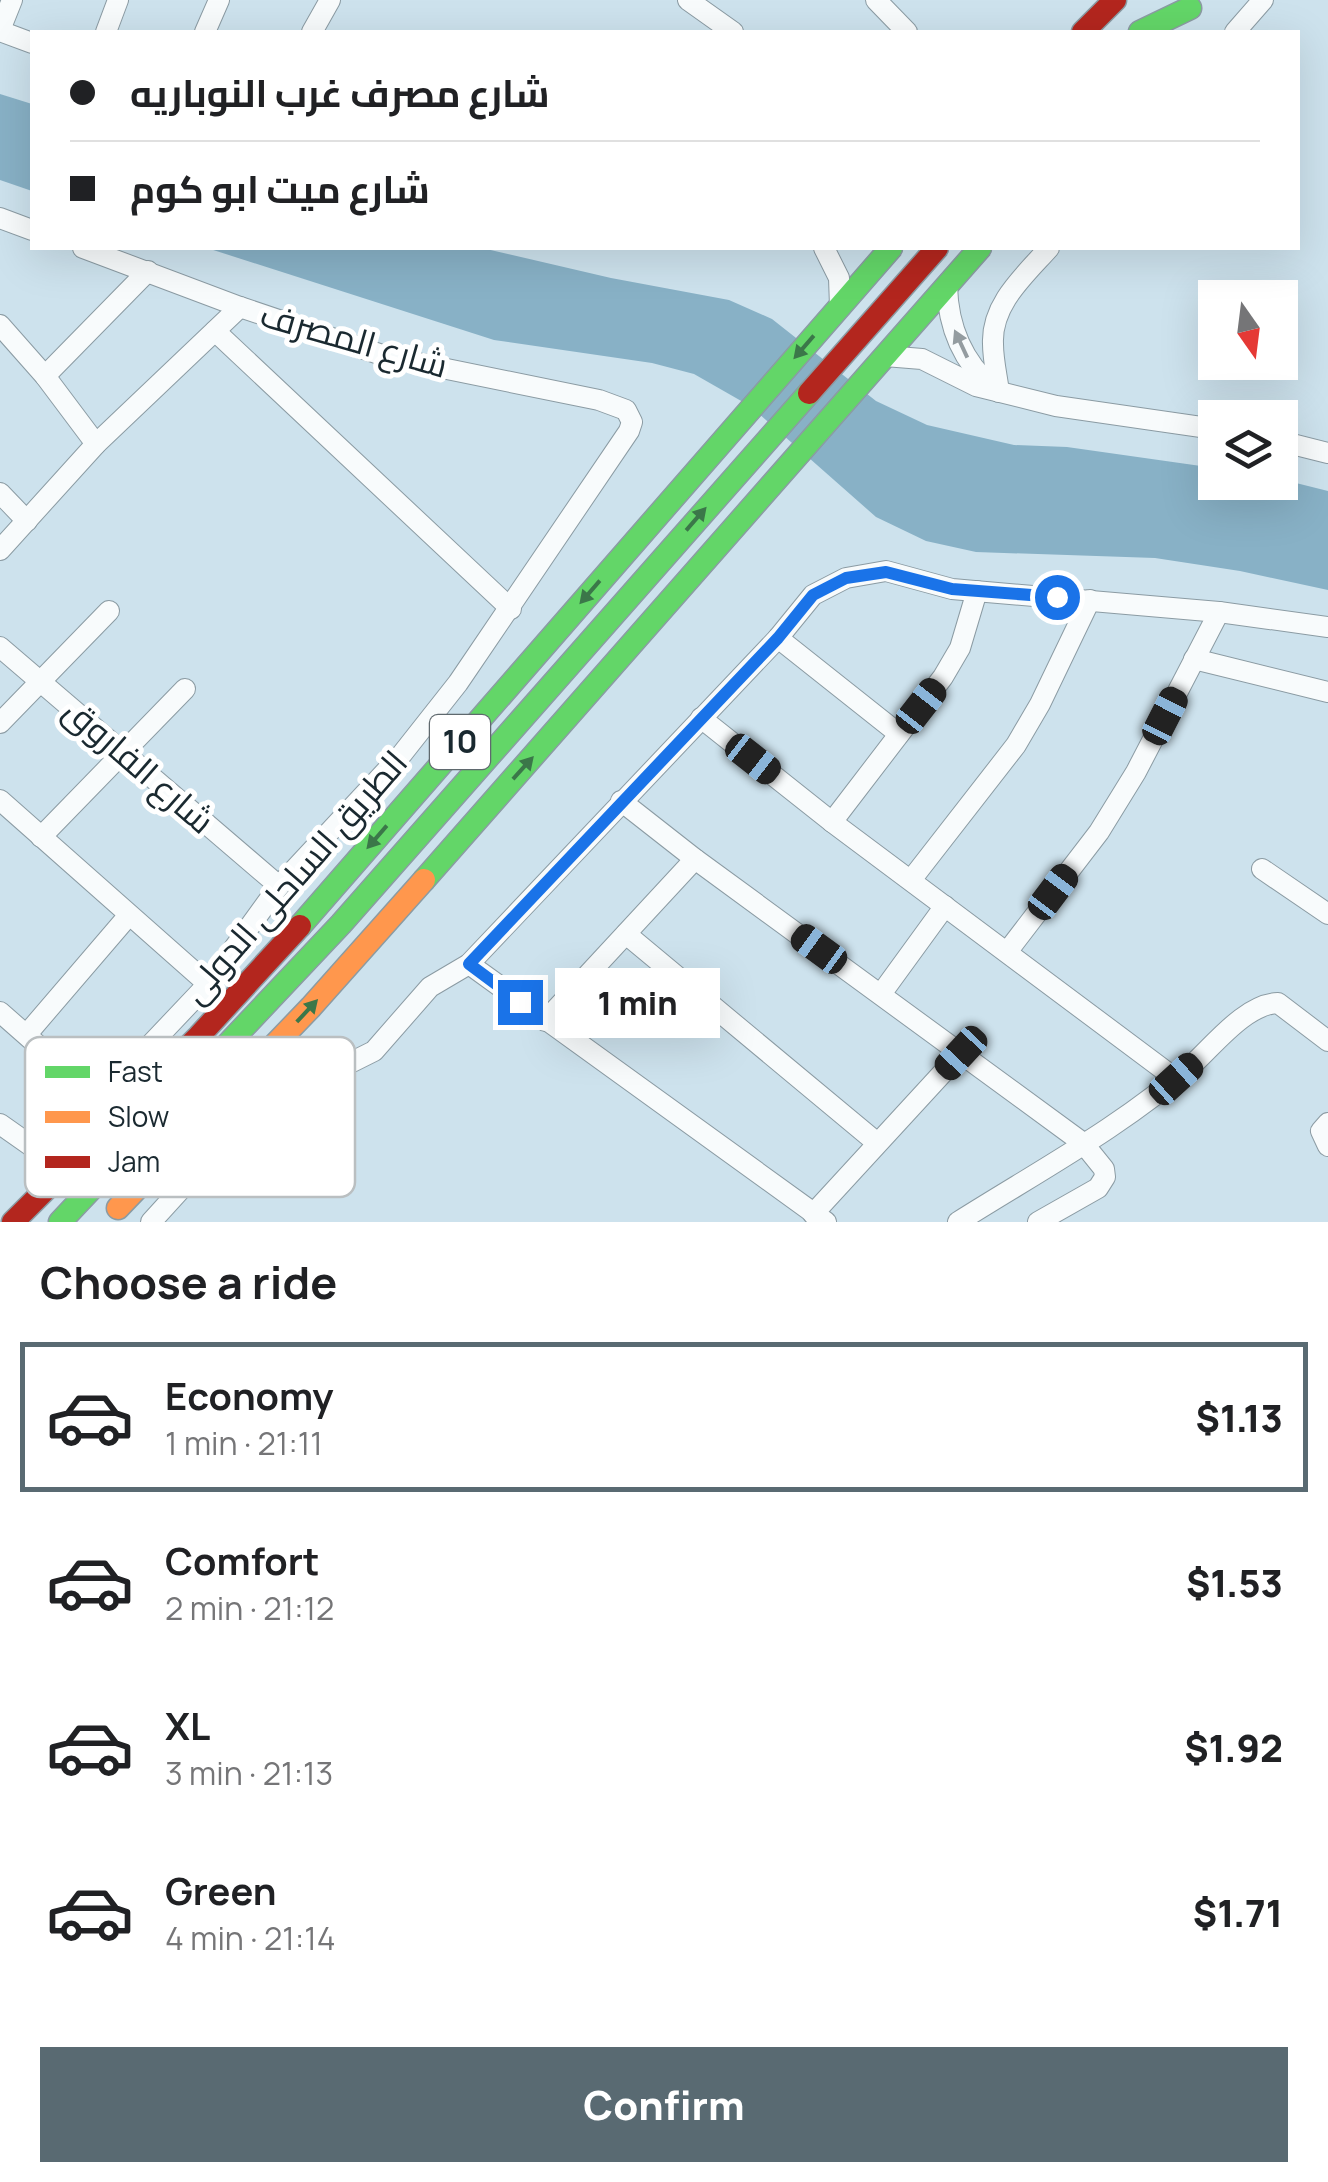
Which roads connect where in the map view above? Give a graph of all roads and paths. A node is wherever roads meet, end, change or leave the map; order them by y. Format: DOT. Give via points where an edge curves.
graph roads {
  1 [pos="12,0"];
  2 [pos="118,0"];
  3 [pos="220,0"];
  4 [pos="330,0"];
  5 [pos="688,0"];
  6 [pos="876,0"];
  7 [pos="1114,0"];
  8 [pos="1263,0"];
  9 [pos="1193,4"];
  10 [pos="0,30"];
  11 [pos="107,30"];
  12 [pos="207,30"];
  13 [pos="313,30"];
  14 [pos="731,30"];
  15 [pos="905,30"];
  16 [pos="1086,30"];
  17 [pos="1144,30"];
  18 [pos="1170,30"];
  19 [pos="1237,30"];
  20 [pos="30,41"];
  21 [pos="0,218"];
  22 [pos="30,229"];
  23 [pos="88,250"];
  24 [pos="825,250"];
  25 [pos="889,250"];
  26 [pos="935,250"];
  27 [pos="978,250"];
  28 [pos="1047,250"];
  29 [pos="148,271"];
  30 [pos="948,284"];
  31 [pos="840,306"];
  32 [pos="240,307"];
  33 [pos="0,325"];
  34 [pos="215,331"];
  35 [pos="885,356"];
  36 [pos="46,376"];
  37 [pos="999,392"];
  38 [pos="1198,427"];
  39 [pos="96,444"];
  40 [pos="1298,446"];
  41 [pos="1328,453"];
  42 [pos="0,493"];
  43 [pos="27,521"];
  44 [pos="0,550"];
  45 [pos="977,591"];
  46 [pos="1090,600"];
  47 [pos="511,609"];
  48 [pos="110,611"];
  49 [pos="1219,612"];
  50 [pos="1328,628"];
  51 [pos="778,638"];
  52 [pos="0,647"];
  53 [pos="1194,660"];
  54 [pos="40,682"];
  55 [pos="185,689"];
  56 [pos="1328,692"];
  57 [pos="701,718"];
  58 [pos="0,723"];
  59 [pos="899,734"];
  60 [pos="123,752"];
  61 [pos="0,800"];
  62 [pos="620,802"];
  63 [pos="832,822"];
  64 [pos="41,837"];
  65 [pos="695,860"];
  66 [pos="1262,869"];
  67 [pos="911,880"];
  68 [pos="279,886"];
  69 [pos="945,906"];
  70 [pos="1328,914"];
  71 [pos="129,915"];
  72 [pos="626,934"];
  73 [pos="1008,952"];
  74 [pos="469,964"];
  75 [pos="208,984"];
  76 [pos="881,994"];
  77 [pos="0,1012"];
  78 [pos="546,1021"];
  79 [pos="26,1034"];
  80 [pos="29,1037"];
  81 [pos="158,1037"];
  82 [pos="200,1037"];
  83 [pos="236,1037"];
  84 [pos="282,1037"];
  85 [pos="1328,1041"];
  86 [pos="961,1053"];
  87 [pos="355,1062"];
  88 [pos="1176,1079"];
  89 [pos="1328,1123"];
  90 [pos="0,1124"];
  91 [pos="25,1142"];
  92 [pos="876,1142"];
  93 [pos="1083,1143"];
  94 [pos="1328,1146"];
  95 [pos="37,1197"];
  96 [pos="80,1197"];
  97 [pos="129,1197"];
  98 [pos="171,1197"];
  99 [pos="118,1208"];
  100 [pos="819,1218"];
  101 [pos="58,1219"];
  102 [pos="13,1222"];
  103 [pos="148,1222"];
  104 [pos="958,1222"];
  105 [pos="1038,1222"];
  1 -- 10 [label="street"];
  2 -- 11 [label="street"];
  3 -- 12 [label="street"];
  4 -- 13 [label="street"];
  5 -- 14 [label="street"];
  6 -- 15 [label="street"];
  7 -- 16 [label="highway"];
  8 -- 19 [label="street"];
  9 -- 17 [label="highway"];
  9 -- 18 [label="highway"];
  10 -- 20 [label="street"];
  21 -- 22 [label="street"];
  23 -- 29 [label="street, شارع المصرف"];
  24 -- 31 [label="street" via="838,278"];
  25 -- 31 [label="highway, الطريق الساحلى الدولى / 10"];
  83 -- 26 [label="highway, one-way"];
  27 -- 30 [label="highway, 10"];
  28 -- 37 [label="street" via="998,314 992,344"];
  29 -- 32 [label="street, شارع المصرف"];
  29 -- 36 [label="street"];
  30 -- 35 [label="highway, 10"];
  37 -- 30 [label="street, one-way" via="956,338"];
  31 -- 82 [label="highway, الطريق الساحلى الدولى / 10, one-way"];
  32 -- 34 [label="street"];
  32 -- 47 [label="street, شارع المصرف" via="388,356 626,410 629,431"];
  33 -- 36 [label="street"];
  34 -- 39 [label="street"];
  34 -- 47 [label="street"];
  35 -- 37 [label="street" via="922,359"];
  84 -- 35 [label="highway, 10, one-way"];
  36 -- 39 [label="street"];
  37 -- 38 [label="street"];
  39 -- 43 [label="street"];
  40 -- 41 [label="street"];
  42 -- 43 [label="street"];
  43 -- 44 [label="street"];
  45 -- 46 [label="street"];
  45 -- 51 [label="street" via="886,572 846,578 813,595"];
  45 -- 59 [label="street" via="960,648"];
  46 -- 49 [label="street"];
  46 -- 67 [label="street" via="1016,745"];
  47 -- 68 [label="street" via="402,754"];
  48 -- 54 [label="street"];
  49 -- 50 [label="street"];
  49 -- 53 [label="street"];
  51 -- 57 [label="street"];
  51 -- 59 [label="street"];
  52 -- 54 [label="street, شارع الفاروق"];
  53 -- 56 [label="street"];
  53 -- 73 [label="street" via="1099,832"];
  54 -- 58 [label="street"];
  54 -- 60 [label="street, شارع الفاروق"];
  55 -- 60 [label="street"];
  57 -- 62 [label="street"];
  57 -- 63 [label="street"];
  59 -- 63 [label="street"];
  60 -- 64 [label="street"];
  60 -- 68 [label="street, شارع الفاروق"];
  61 -- 64 [label="street"];
  62 -- 65 [label="street"];
  62 -- 74 [label="street"];
  63 -- 67 [label="street"];
  64 -- 71 [label="street"];
  65 -- 72 [label="street"];
  65 -- 76 [label="street"];
  66 -- 70 [label="street"];
  67 -- 69 [label="street"];
  68 -- 75 [label="street"];
  69 -- 73 [label="street"];
  69 -- 76 [label="street"];
  71 -- 75 [label="street"];
  71 -- 79 [label="street"];
  72 -- 78 [label="street"];
  72 -- 92 [label="street"];
  73 -- 88 [label="street"];
  74 -- 78 [label="street"];
  74 -- 87 [label="street" via="430,987 374,1050"];
  75 -- 81 [label="street"];
  76 -- 86 [label="street"];
  77 -- 79 [label="street"];
  78 -- 100 [label="street"];
  79 -- 80 [label="street"];
  85 -- 88 [label="street" via="1270,1004 1255,1009"];
  86 -- 92 [label="street"];
  86 -- 93 [label="street"];
  88 -- 93 [label="street"];
  89 -- 94 [label="street" via="1321,1131"];
  90 -- 91 [label="street"];
  92 -- 100 [label="street"];
  93 -- 104 [label="street"];
  93 -- 105 [label="street" via="1104,1169 1103,1182"];
  95 -- 102 [label="highway, الطريق الساحلى الدولى / 10"];
  101 -- 96 [label="highway, one-way"];
  99 -- 97 [label="highway, 10, one-way"];
  98 -- 103 [label="street"];
  99 -- 103 [label="street"];
}
